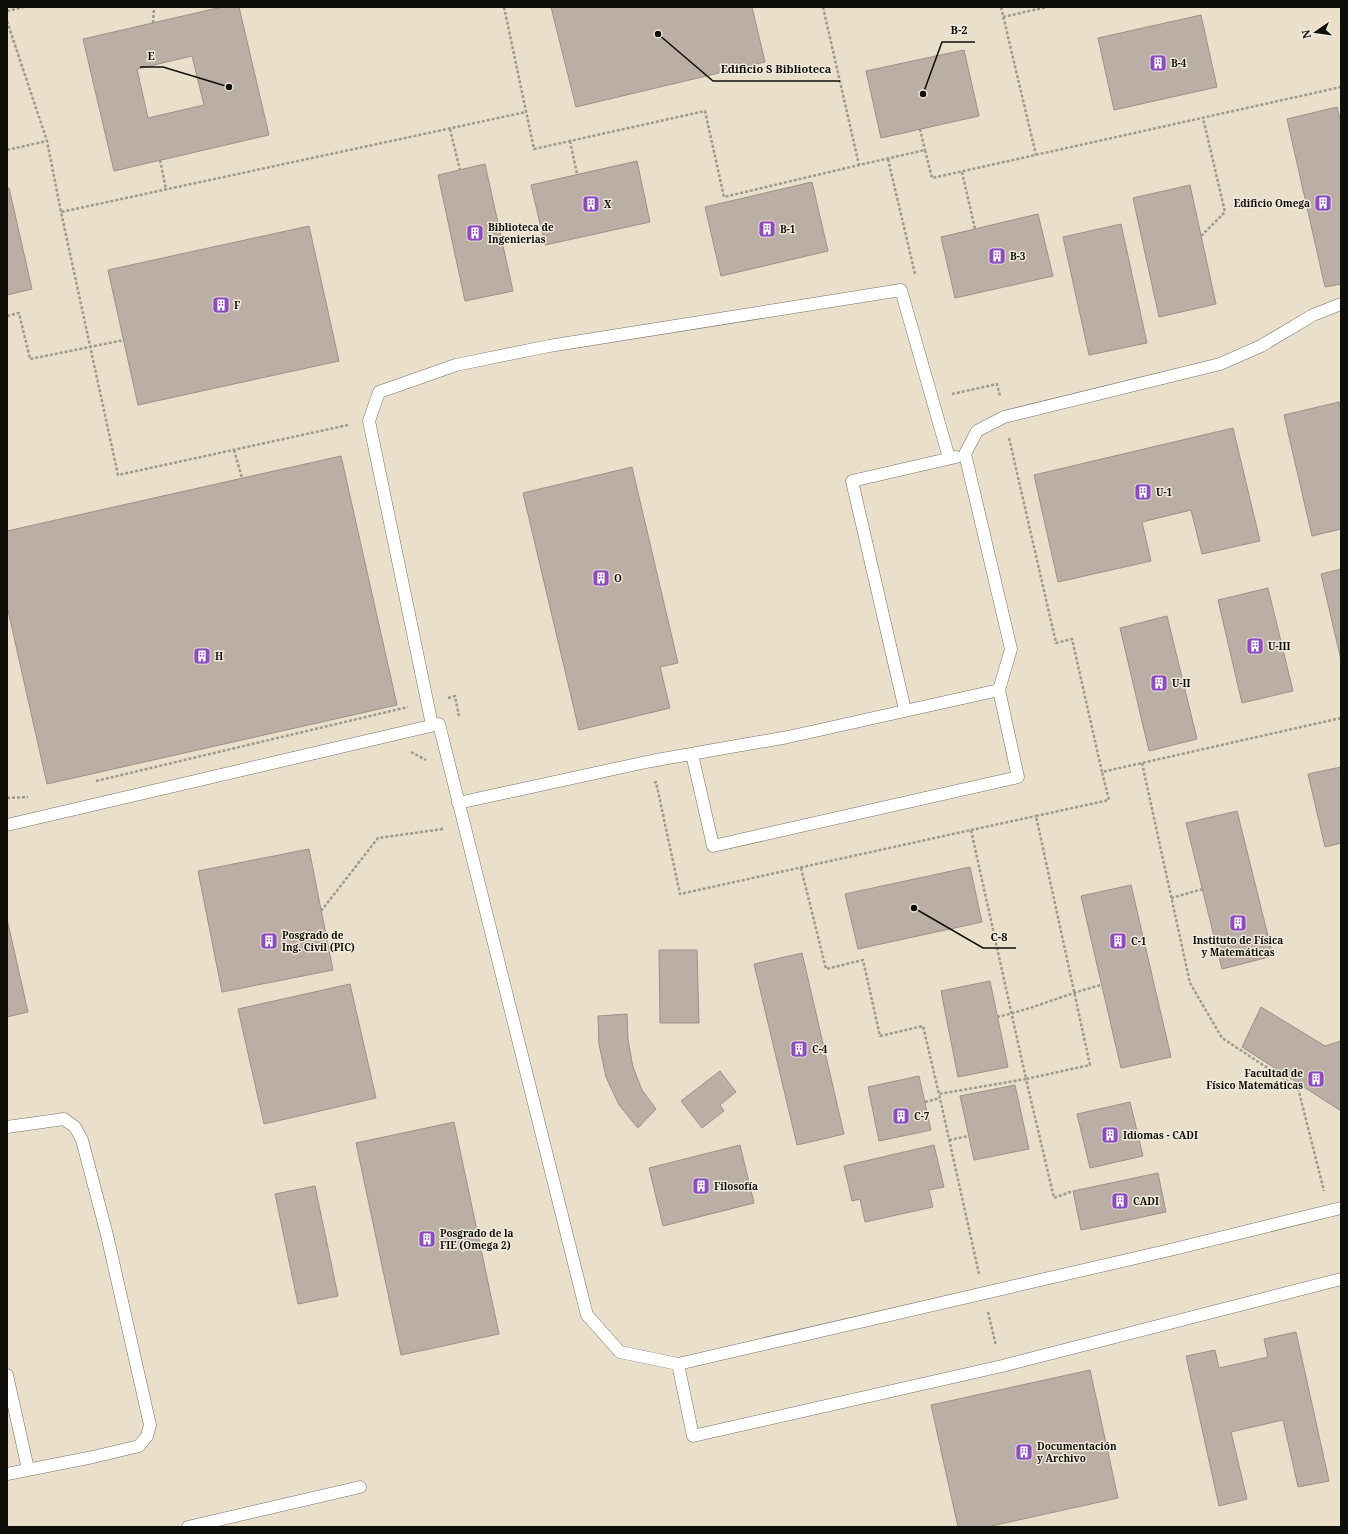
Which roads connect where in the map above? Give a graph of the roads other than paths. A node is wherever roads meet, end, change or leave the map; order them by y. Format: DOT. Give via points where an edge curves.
graph roads {
  1 [pos="1341,304"];
  2 [pos="965,454"];
  3 [pos="949,458"];
  4 [pos="998,690"];
  5 [pos="906,710"];
  6 [pos="432,725"];
  7 [pos="692,754"];
  8 [pos="458,803"];
  9 [pos="7,825"];
  10 [pos="7,1127"];
  11 [pos="1335,1210"];
  12 [pos="1341,1280"];
  13 [pos="678,1364"];
  14 [pos="7,1374"];
  15 [pos="28,1469"];
  16 [pos="7,1474"];
  17 [pos="360,1487"];
  18 [pos="188,1527"];
  1 -- 2 [label="lane" via="1313,315 1261,346 1220,364 1004,417 977,431"];
  2 -- 3 [label="lane"];
  2 -- 4 [label="lane" via="1011,649"];
  3 -- 5 [label="lane" via="852,481"];
  3 -- 6 [label="lane" via="901,290 549,346 456,365 379,392 369,421"];
  4 -- 5 [label="lane"];
  4 -- 7 [label="lane" via="1018,777 713,846"];
  5 -- 7 [label="lane" via="788,737"];
  6 -- 8 [label="lane" via="439,724"];
  6 -- 9 [label="lane"];
  7 -- 8 [label="lane"];
  8 -- 13 [label="lane" via="587,1315 620,1352"];
  10 -- 15 [label="lane" via="64,1119 75,1126 82,1140 107,1236 150,1425 147,1436 140,1446"];
  11 -- 13 [label="lane"];
  12 -- 13 [label="lane" via="1002,1366 693,1436"];
  14 -- 15 [label="lane"];
  15 -- 16 [label="lane"];
  17 -- 18 [label="lane"];
}
